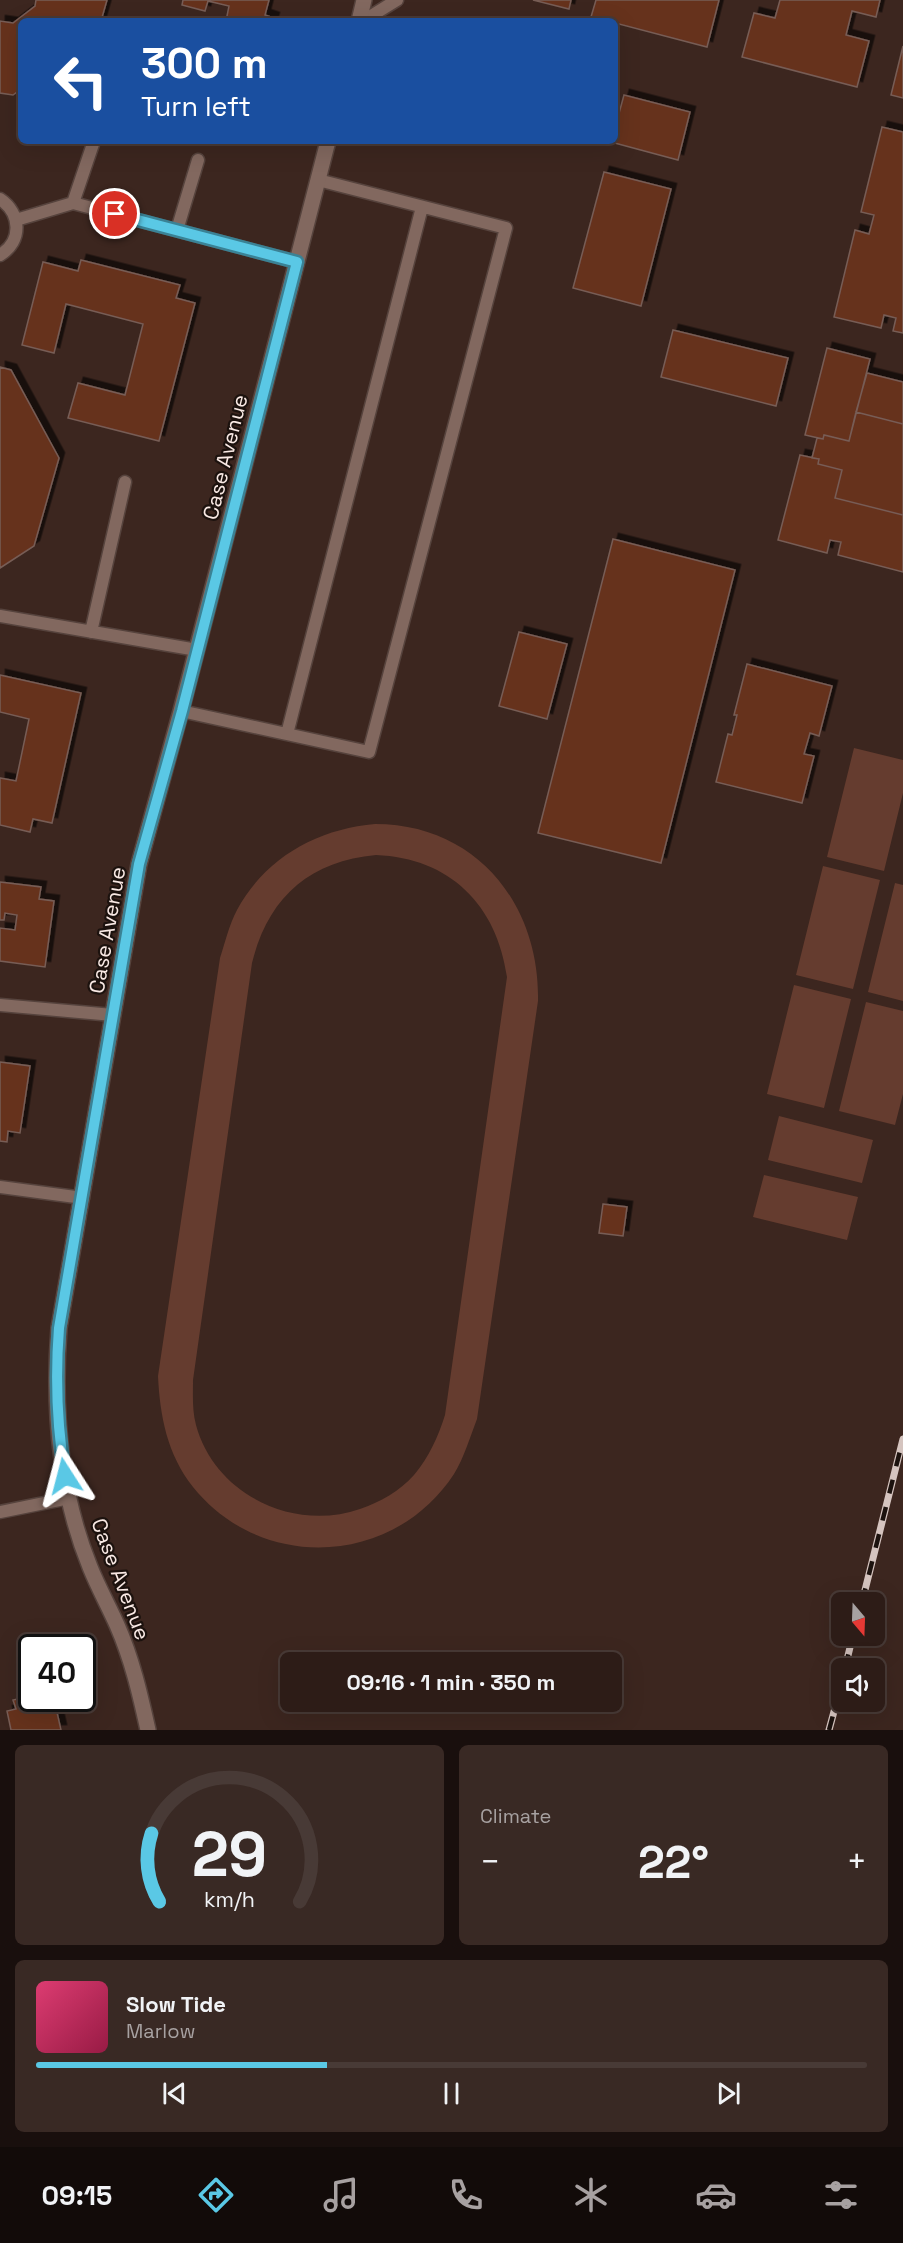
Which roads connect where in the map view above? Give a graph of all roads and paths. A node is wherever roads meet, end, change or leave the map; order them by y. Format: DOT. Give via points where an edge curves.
graph roads {
  1 [pos="364,0"];
  2 [pos="397,0"];
  3 [pos="361,18"];
  4 [pos="366,18"];
  5 [pos="93,144"];
  6 [pos="327,144"];
  7 [pos="198,160"];
  8 [pos="318,180"];
  9 [pos="0,199"];
  10 [pos="73,203"];
  11 [pos="422,207"];
  12 [pos="16,220"];
  13 [pos="177,230"];
  14 [pos="0,255"];
  15 [pos="297,262"];
  16 [pos="125,482"];
  17 [pos="0,616"];
  18 [pos="91,632"];
  19 [pos="197,650"];
  20 [pos="182,711"];
  21 [pos="287,734"];
  22 [pos="0,1005"];
  23 [pos="113,1015"];
  24 [pos="0,1187"];
  25 [pos="83,1198"];
  26 [pos="69,1498"];
  27 [pos="0,1512"];
  28 [pos="148,1730"];
  1 -- 3 [label="street"];
  2 -- 4 [label="lane"];
  5 -- 10 [label="lane"];
  6 -- 8 [label="street, Case Avenue"];
  7 -- 13 [label="lane"];
  8 -- 11 [label="lane"];
  8 -- 15 [label="street, Case Avenue"];
  9 -- 12 [label="lane" via="11,208"];
  10 -- 12 [label="lane"];
  10 -- 13 [label="lane"];
  11 -- 21 [label="lane"];
  11 -- 21 [label="lane" via="506,228 369,752"];
  12 -- 14 [label="lane" via="17,233 12,244"];
  13 -- 15 [label="lane"];
  15 -- 19 [label="street, Case Avenue"];
  16 -- 18 [label="lane"];
  17 -- 18 [label="lane"];
  18 -- 19 [label="lane"];
  19 -- 20 [label="street, Case Avenue"];
  20 -- 21 [label="lane"];
  20 -- 23 [label="street, Case Avenue" via="139,864"];
  22 -- 23 [label="lane"];
  23 -- 25 [label="street, Case Avenue"];
  24 -- 25 [label="lane"];
  25 -- 26 [label="street, Case Avenue" via="59,1328 56,1372 58,1433"];
  26 -- 27 [label="lane"];
  26 -- 28 [label="street, Case Avenue" via="89,1566 137,1679"];
}
